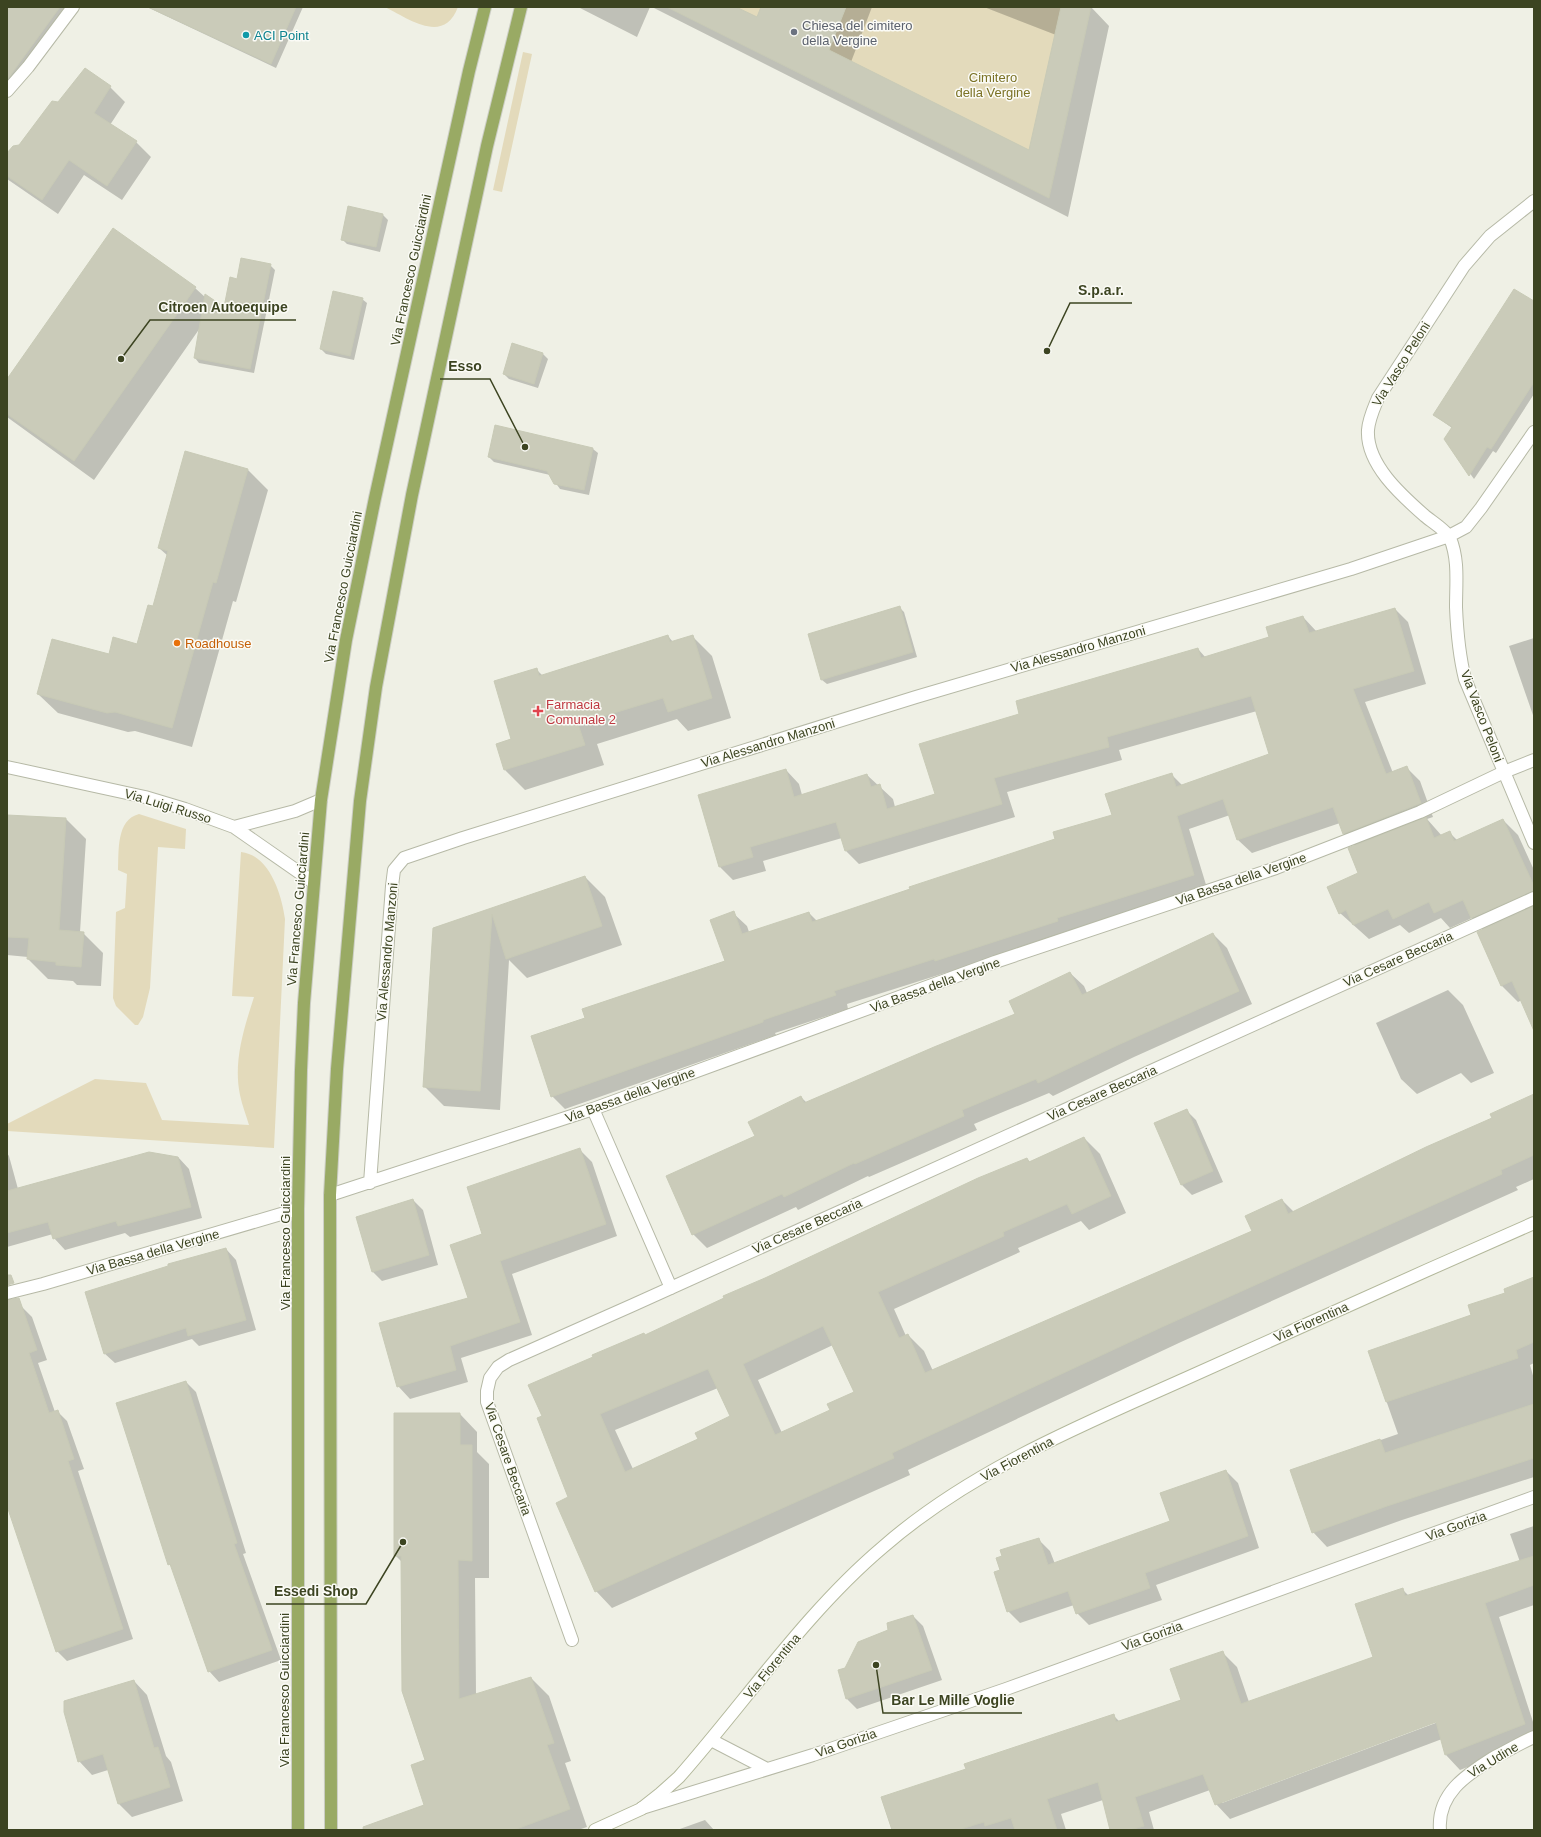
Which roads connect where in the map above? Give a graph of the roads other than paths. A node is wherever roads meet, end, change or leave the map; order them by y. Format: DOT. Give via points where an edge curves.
graph roads {
  1 [pos="73,7"];
  2 [pos="485,7"];
  3 [pos="521,7"];
  4 [pos="7,91"];
  5 [pos="1534,201"];
  6 [pos="1534,432"];
  7 [pos="1449,536"];
  8 [pos="1534,760"];
  9 [pos="7,766"];
  10 [pos="1504,772"];
  11 [pos="321,800"];
  12 [pos="234,827"];
  13 [pos="1534,842"];
  14 [pos="313,882"];
  15 [pos="1534,898"];
  16 [pos="593,1109"];
  17 [pos="370,1183"];
  18 [pos="330,1195"];
  19 [pos="298,1209"];
  20 [pos="1534,1223"];
  21 [pos="671,1288"];
  22 [pos="7,1293"];
  23 [pos="1534,1497"];
  24 [pos="572,1640"];
  25 [pos="1534,1737"];
  26 [pos="711,1740"];
  27 [pos="767,1769"];
  28 [pos="641,1809"];
  29 [pos="298,1830"];
  30 [pos="331,1830"];
  31 [pos="595,1830"];
  32 [pos="1440,1830"];
  1 -- 4 [label="street"];
  2 -- 11 [label="main road, Via Francesco Guicciardini" via="375,498 346,640"];
  3 -- 18 [label="main road" via="486,146 422,448 369,732 353,866"];
  5 -- 7 [label="street, Via Vasco Peloni" via="1490,236 1464,266 1388,382 1371,414 1368,430 1370,445 1384,474 1410,502"];
  6 -- 7 [label="street" via="1466,527"];
  7 -- 10 [label="street, Via Vasco Peloni" via="1456,562 1459,656 1465,679"];
  7 -- 17 [label="street, Via Alessandro Manzoni" via="1351,569 916,697 404,858 394,870 392,886"];
  8 -- 10 [label="street, Via Bassa della Vergine"];
  9 -- 12 [label="street, Via Luigi Russo" via="145,797"];
  10 -- 13 [label="street, Via Vasco Peloni"];
  10 -- 16 [label="street, Via Bassa della Vergine" via="1420,812 1276,868 995,962"];
  11 -- 12 [label="street" via="295,811"];
  11 -- 14 [label="main road, Via Francesco Guicciardini"];
  12 -- 14 [label="street, Via Luigi Russo"];
  14 -- 19 [label="main road, Via Francesco Guicciardini" via="303,1020"];
  15 -- 21 [label="street, Via Cesare Beccaria"];
  16 -- 17 [label="street, Via Bassa della Vergine"];
  16 -- 21 [label="street"];
  17 -- 18 [label="street, Via Bassa della Vergine"];
  18 -- 30 [label="main road"];
  19 -- 22 [label="street, Via Bassa della Vergine"];
  19 -- 29 [label="main road, Via Francesco Guicciardini"];
  20 -- 26 [label="street, Via Fiorentina" via="1093,1420 1001,1466 948,1498 855,1571 824,1603"];
  21 -- 24 [label="street, Via Cesare Beccaria" via="521,1354 498,1367 490,1378 487,1402"];
  23 -- 27 [label="street, Via Gorizia" via="1006,1688"];
  25 -- 32 [label="street, Via Udine" via="1469,1773 1452,1789 1442,1808"];
  26 -- 27 [label="street"];
  26 -- 28 [label="street, Via Fiorentina" via="679,1777"];
  27 -- 28 [label="street, Via Gorizia"];
  28 -- 31 [label="street, Via Fiorentina"];
}
